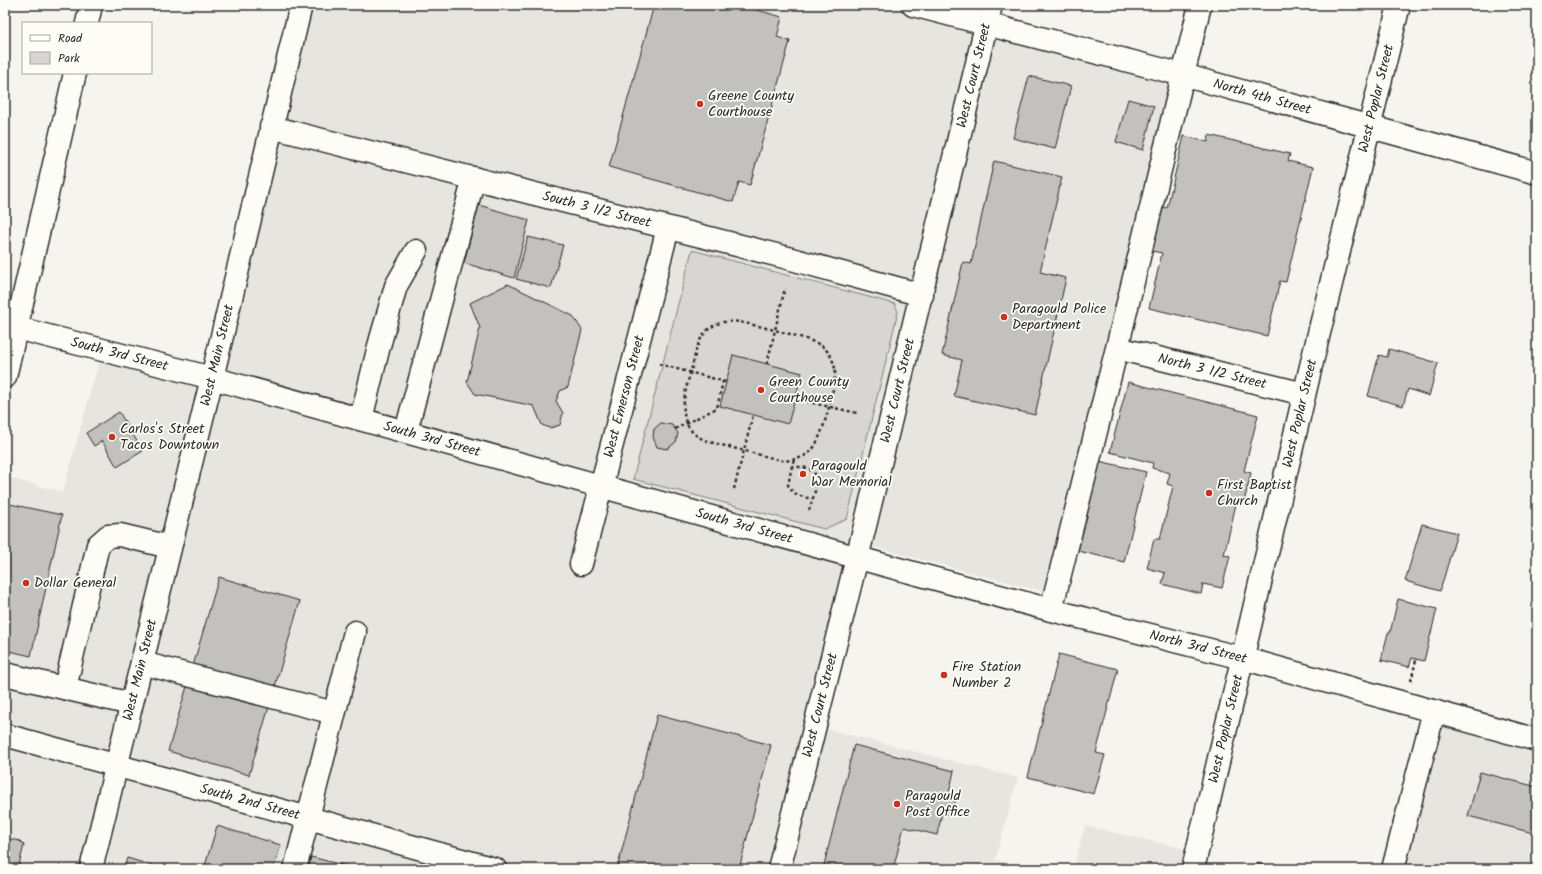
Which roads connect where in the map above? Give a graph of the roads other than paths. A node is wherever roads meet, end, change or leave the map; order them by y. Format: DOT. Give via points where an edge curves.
graph roads {
  1 [pos="91,5"];
  2 [pos="301,5"];
  3 [pos="913,5"];
  4 [pos="1200,5"];
  5 [pos="1399,5"];
  6 [pos="989,15"];
  7 [pos="87,22"];
  8 [pos="75,74"];
  9 [pos="1183,75"];
  10 [pos="1369,126"];
  11 [pos="271,127"];
  12 [pos="1537,173"];
  13 [pos="474,178"];
  14 [pos="668,228"];
  15 [pos="416,251"];
  16 [pos="922,295"];
  17 [pos="11,327"];
  18 [pos="1121,350"];
  19 [pos="5,377"];
  20 [pos="212,378"];
  21 [pos="1304,394"];
  22 [pos="361,419"];
  23 [pos="406,431"];
  24 [pos="602,486"];
  25 [pos="170,547"];
  26 [pos="858,557"];
  27 [pos="581,564"];
  28 [pos="1052,610"];
  29 [pos="355,632"];
  30 [pos="1242,658"];
  31 [pos="142,662"];
  32 [pos="5,674"];
  33 [pos="65,688"];
  34 [pos="131,704"];
  35 [pos="1434,711"];
  36 [pos="334,713"];
  37 [pos="5,735"];
  38 [pos="1537,740"];
  39 [pos="116,765"];
  40 [pos="308,818"];
  41 [pos="91,869"];
  42 [pos="295,869"];
  43 [pos="495,869"];
  44 [pos="779,869"];
  45 [pos="1193,869"];
  46 [pos="1393,869"];
  1 -- 7 [label="street"];
  2 -- 11 [label="street, West Main Street"];
  3 -- 6 [label="street, North 4th Street"];
  4 -- 9 [label="street"];
  5 -- 10 [label="street, West Poplar Street"];
  6 -- 9 [label="street, North 4th Street"];
  6 -- 16 [label="street, West Court Street"];
  8 -- 17 [label="street"];
  9 -- 10 [label="street, North 4th Street"];
  9 -- 28 [label="street"];
  10 -- 12 [label="street, North 4th Street"];
  10 -- 21 [label="street, West Poplar Street"];
  11 -- 13 [label="street, South 3 1/2 Street"];
  11 -- 20 [label="street, West Main Street"];
  13 -- 14 [label="street, South 3 1/2 Street"];
  13 -- 23 [label="street"];
  14 -- 16 [label="street, South 3 1/2 Street"];
  14 -- 24 [label="street, West Emerson Street"];
  15 -- 22 [label="street" via="396,286 378,346"];
  16 -- 26 [label="street, West Court Street"];
  17 -- 19 [label="street"];
  17 -- 20 [label="street, South 3rd Street"];
  18 -- 21 [label="street, North 3 1/2 Street"];
  20 -- 22 [label="street, South 3rd Street"];
  20 -- 25 [label="street, West Main Street"];
  21 -- 30 [label="street, West Poplar Street"];
  22 -- 23 [label="street, South 3rd Street"];
  23 -- 24 [label="street, South 3rd Street"];
  24 -- 26 [label="street, South 3rd Street"];
  24 -- 27 [label="street, West Emerson Street"];
  25 -- 31 [label="street, West Main Street"];
  25 -- 33 [label="street" via="120,535 108,536 98,545"];
  26 -- 28 [label="street, North 3rd Street"];
  26 -- 44 [label="street, West Court Street"];
  28 -- 30 [label="street, North 3rd Street"];
  29 -- 36 [label="street"];
  30 -- 35 [label="street, North 3rd Street"];
  30 -- 45 [label="street, West Poplar Street"];
  31 -- 34 [label="street, West Main Street"];
  31 -- 36 [label="street"];
  32 -- 33 [label="street"];
  33 -- 34 [label="street"];
  34 -- 39 [label="street, West Main Street"];
  35 -- 38 [label="street, North 3rd Street"];
  35 -- 46 [label="street"];
  36 -- 40 [label="street"];
  37 -- 39 [label="street, South 2nd Street"];
  39 -- 40 [label="street, South 2nd Street"];
  39 -- 41 [label="street, West Main Street"];
  40 -- 42 [label="street"];
  40 -- 43 [label="street, South 2nd Street"];
}
